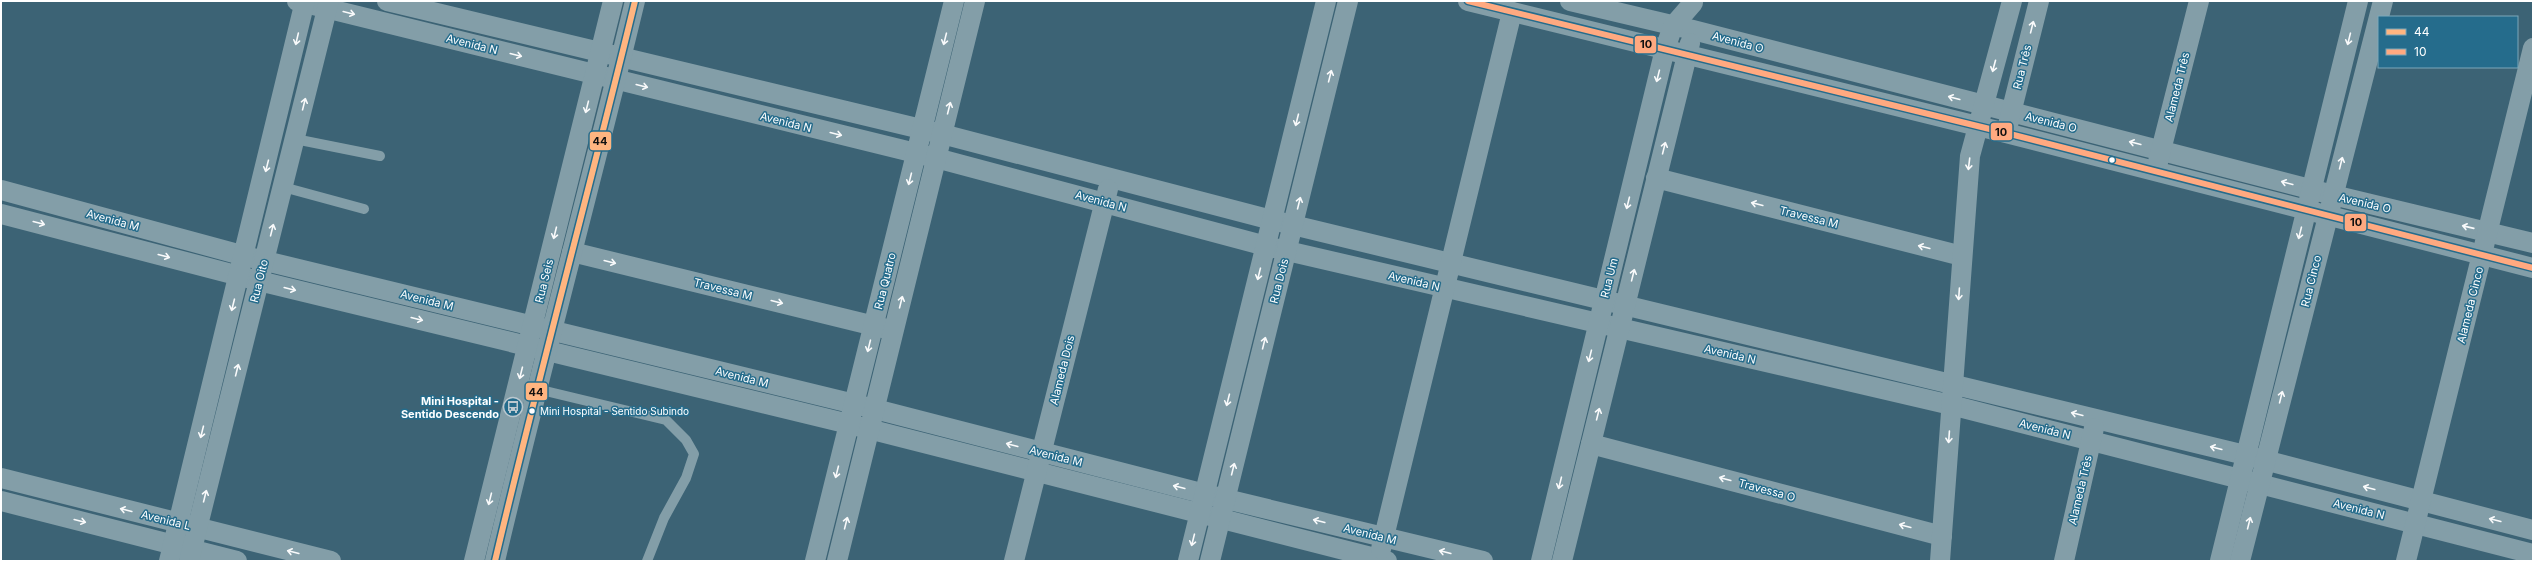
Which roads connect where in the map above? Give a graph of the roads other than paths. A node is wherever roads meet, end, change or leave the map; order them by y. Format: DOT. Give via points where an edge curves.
graph roads {
  1 [pos="387,1"];
  2 [pos="613,1"];
  3 [pos="635,1"];
  4 [pos="954,1"];
  5 [pos="975,1"];
  6 [pos="1326,1"];
  7 [pos="1348,1"];
  8 [pos="1468,1"];
  9 [pos="1570,1"];
  10 [pos="2012,1"];
  11 [pos="2039,1"];
  12 [pos="2199,1"];
  13 [pos="2358,1"];
  14 [pos="2383,1"];
  15 [pos="303,2"];
  16 [pos="1693,2"];
  17 [pos="329,4"];
  18 [pos="1512,12"];
  19 [pos="2379,16"];
  20 [pos="2378,20"];
  21 [pos="1673,26"];
  22 [pos="1693,30"];
  23 [pos="2533,48"];
  24 [pos="1665,49"];
  25 [pos="600,52"];
  26 [pos="1687,55"];
  27 [pos="621,58"];
  28 [pos="595,74"];
  29 [pos="616,79"];
  30 [pos="1983,105"];
  31 [pos="2011,112"];
  32 [pos="1977,126"];
  33 [pos="922,130"];
  34 [pos="2006,133"];
  35 [pos="942,134"];
  36 [pos="295,139"];
  37 [pos="2161,149"];
  38 [pos="916,154"];
  39 [pos="380,156"];
  40 [pos="936,158"];
  41 [pos="2155,172"];
  42 [pos="1656,178"];
  43 [pos="1110,179"];
  44 [pos="283,187"];
  45 [pos="2311,189"];
  46 [pos="1,190"];
  47 [pos="2333,195"];
  48 [pos="1104,202"];
  49 [pos="364,209"];
  50 [pos="2306,211"];
  51 [pos="1,214"];
  52 [pos="2328,216"];
  53 [pos="1272,220"];
  54 [pos="1293,225"];
  55 [pos="2488,232"];
  56 [pos="2533,243"];
  57 [pos="1266,246"];
  58 [pos="1287,250"];
  59 [pos="572,252"];
  60 [pos="245,256"];
  61 [pos="1962,256"];
  62 [pos="2482,256"];
  63 [pos="264,260"];
  64 [pos="1451,263"];
  65 [pos="2533,268"];
  66 [pos="240,276"];
  67 [pos="259,282"];
  68 [pos="1445,288"];
  69 [pos="1604,299"];
  70 [pos="1626,304"];
  71 [pos="1598,324"];
  72 [pos="532,326"];
  73 [pos="874,326"];
  74 [pos="1620,328"];
  75 [pos="894,330"];
  76 [pos="553,331"];
  77 [pos="527,346"];
  78 [pos="548,351"];
  79 [pos="1953,383"];
  80 [pos="537,389"];
  81 [pos="854,404"];
  82 [pos="1951,405"];
  83 [pos="875,409"];
  84 [pos="2097,418"];
  85 [pos="849,424"];
  86 [pos="870,430"];
  87 [pos="2091,441"];
  88 [pos="1591,444"];
  89 [pos="1041,452"];
  90 [pos="2245,455"];
  91 [pos="2265,460"];
  92 [pos="1036,474"];
  93 [pos="1,478"];
  94 [pos="2240,478"];
  95 [pos="2260,484"];
  96 [pos="60,493"];
  97 [pos="1205,494"];
  98 [pos="1226,499"];
  99 [pos="1,501"];
  100 [pos="2421,501"];
  101 [pos="1200,514"];
  102 [pos="55,515"];
  103 [pos="1220,520"];
  104 [pos="2415,524"];
  105 [pos="188,525"];
  106 [pos="2533,530"];
  107 [pos="1942,536"];
  108 [pos="1384,537"];
  109 [pos="181,554"];
  110 [pos="2533,554"];
  111 [pos="1381,560"];
  112 [pos="237,561"];
  113 [pos="331,561"];
  114 [pos="474,561"];
  115 [pos="496,561"];
  116 [pos="647,561"];
  117 [pos="815,561"];
  118 [pos="837,561"];
  119 [pos="1014,561"];
  120 [pos="1188,561"];
  121 [pos="1210,561"];
  122 [pos="1483,561"];
  123 [pos="1541,561"];
  124 [pos="1562,561"];
  125 [pos="1940,561"];
  126 [pos="2064,561"];
  127 [pos="2220,561"];
  128 [pos="2240,561"];
  129 [pos="2406,561"];
  1 -- 25 [label="street, Avenida N"];
  2 -- 25 [label="street, Rua Seis"];
  3 -- 27 [label="street, Rua Seis"];
  4 -- 33 [label="street, Rua Quatro, one-way"];
  35 -- 5 [label="street, Rua Quatro, one-way"];
  6 -- 53 [label="street, Rua Dois, one-way"];
  54 -- 7 [label="street, Rua Dois, one-way"];
  8 -- 18 [label="street, Avenida O"];
  9 -- 21 [label="street, Avenida O"];
  10 -- 30 [label="street, one-way"];
  31 -- 11 [label="street, Rua Três, one-way"];
  12 -- 37 [label="street, Alameda Três"];
  13 -- 45 [label="street, Rua Cinco, one-way"];
  19 -- 14 [label="street, Rua Cinco, one-way"];
  15 -- 17 [label="street, Avenida N"];
  15 -- 60 [label="street, Rua Oito, one-way"];
  16 -- 21 [label="street, Rua Um"];
  16 -- 22 [label="street, Rua Um"];
  17 -- 28 [label="street, Avenida N, one-way"];
  36 -- 17 [label="street, Rua Oito, one-way"];
  18 -- 24 [label="street, Avenida O"];
  18 -- 64 [label="street"];
  47 -- 20 [label="street, Rua Cinco, one-way"];
  21 -- 22 [label="street, Avenida O"];
  21 -- 24 [label="street, Rua Um"];
  22 -- 26 [label="street, Rua Um"];
  30 -- 22 [label="street, Avenida O, one-way"];
  23 -- 55 [label="street, Alameda Cinco"];
  24 -- 26 [label="street, Avenida O"];
  24 -- 69 [label="street, Rua Um, one-way"];
  25 -- 27 [label="street, Avenida N"];
  25 -- 28 [label="street, Rua Seis"];
  26 -- 32 [label="street, Avenida O"];
  42 -- 26 [label="street, Rua Um, one-way"];
  27 -- 29 [label="street, Rua Seis"];
  27 -- 33 [label="street, Avenida N"];
  28 -- 29 [label="street, Avenida N"];
  28 -- 72 [label="street, Rua Seis, one-way"];
  29 -- 38 [label="street, Avenida N, one-way"];
  29 -- 59 [label="street, Rua Seis"];
  30 -- 31 [label="street, Avenida O"];
  30 -- 32 [label="street"];
  31 -- 34 [label="street, Rua Três"];
  37 -- 31 [label="street, Avenida O, one-way"];
  32 -- 34 [label="street, Avenida O"];
  32 -- 61 [label="street, one-way" via="1967,182"];
  33 -- 35 [label="street, Avenida N"];
  33 -- 38 [label="street, Rua Quatro"];
  34 -- 41 [label="street, Avenida O"];
  35 -- 40 [label="street, Rua Quatro"];
  35 -- 43 [label="street, Avenida N"];
  36 -- 39 [label="lane"];
  36 -- 44 [label="street, Rua Oito"];
  37 -- 41 [label="street, Alameda Três"];
  45 -- 37 [label="street, Avenida O, one-way"];
  38 -- 40 [label="street, Avenida N"];
  38 -- 73 [label="street, Rua Quatro, one-way"];
  40 -- 48 [label="street, Avenida N"];
  75 -- 40 [label="street, Rua Quatro, one-way"];
  41 -- 50 [label="street, Avenida O"];
  61 -- 42 [label="street, Travessa M, one-way"];
  70 -- 42 [label="street, Rua Um, one-way"];
  43 -- 48 [label="street, Alameda Dois"];
  43 -- 53 [label="street, Avenida N"];
  44 -- 49 [label="lane"];
  63 -- 44 [label="street, Rua Oito, one-way"];
  45 -- 47 [label="street, Avenida O"];
  45 -- 50 [label="street, Rua Cinco"];
  46 -- 60 [label="street, Avenida M"];
  47 -- 52 [label="street, Rua Cinco"];
  55 -- 47 [label="street, Avenida O, one-way"];
  48 -- 57 [label="street, Avenida N"];
  48 -- 89 [label="street, Alameda Dois"];
  50 -- 52 [label="street, Avenida O"];
  50 -- 90 [label="street, Rua Cinco, one-way"];
  51 -- 66 [label="street, Avenida M, one-way"];
  52 -- 62 [label="street, Avenida O"];
  91 -- 52 [label="street, Rua Cinco, one-way"];
  53 -- 54 [label="street, Avenida N"];
  53 -- 57 [label="street, Rua Dois"];
  54 -- 58 [label="street, Rua Dois"];
  54 -- 64 [label="street, Avenida N"];
  55 -- 56 [label="street, Avenida O"];
  55 -- 62 [label="street, Alameda Cinco"];
  57 -- 58 [label="street, Avenida N"];
  57 -- 97 [label="street, Rua Dois, one-way"];
  58 -- 68 [label="street, Avenida N"];
  98 -- 58 [label="street, Rua Dois, one-way"];
  59 -- 73 [label="street, Travessa M, one-way"];
  59 -- 76 [label="street, Rua Seis"];
  60 -- 63 [label="street, Avenida M"];
  60 -- 66 [label="street, Rua Oito"];
  61 -- 79 [label="street, one-way"];
  62 -- 65 [label="street, Avenida O"];
  62 -- 100 [label="street, Alameda Cinco"];
  63 -- 67 [label="street, Rua Oito"];
  63 -- 72 [label="street, Avenida M"];
  64 -- 68 [label="street"];
  64 -- 69 [label="street, Avenida N"];
  66 -- 67 [label="street, Avenida M"];
  66 -- 105 [label="street, Rua Oito, one-way"];
  67 -- 77 [label="street, Avenida M, one-way"];
  105 -- 67 [label="street, Rua Oito, one-way"];
  68 -- 71 [label="street, Avenida N"];
  68 -- 108 [label="street"];
  69 -- 70 [label="street, Avenida N"];
  69 -- 71 [label="street, Rua Um"];
  70 -- 74 [label="street, Rua Um"];
  70 -- 79 [label="street, Avenida N"];
  71 -- 74 [label="street, Avenida N"];
  71 -- 123 [label="street, Rua Um, one-way"];
  72 -- 76 [label="street, Avenida M"];
  72 -- 77 [label="street, Rua Seis"];
  73 -- 75 [label="street, Travessa M"];
  73 -- 81 [label="street, Rua Quatro, one-way"];
  74 -- 82 [label="street, Avenida N"];
  88 -- 74 [label="street, Rua Um, one-way"];
  75 -- 83 [label="street, Rua Quatro"];
  76 -- 78 [label="street, Rua Seis"];
  76 -- 81 [label="street, Avenida M"];
  77 -- 78 [label="street, Avenida M"];
  77 -- 114 [label="street, Rua Seis, one-way"];
  78 -- 80 [label="street, Rua Seis"];
  78 -- 85 [label="street, Avenida M"];
  79 -- 82 [label="street"];
  84 -- 79 [label="street, Avenida N, one-way"];
  80 -- 115 [label="street, Rua Seis"];
  80 -- 116 [label="lane" via="666,420 686,440 694,454 686,478 664,518"];
  81 -- 83 [label="street, Avenida M"];
  81 -- 85 [label="street, Rua Quatro"];
  82 -- 87 [label="street, Avenida N"];
  82 -- 107 [label="street, one-way"];
  83 -- 86 [label="street, Rua Quatro"];
  89 -- 83 [label="street, Avenida M, one-way"];
  84 -- 87 [label="street, Alameda Três"];
  90 -- 84 [label="street, Avenida N, one-way"];
  85 -- 86 [label="street, Avenida M"];
  85 -- 117 [label="street, Rua Quatro, one-way"];
  86 -- 92 [label="street, Avenida M"];
  118 -- 86 [label="street, Rua Quatro, one-way"];
  87 -- 94 [label="street, Avenida N"];
  87 -- 126 [label="street, Alameda Três"];
  107 -- 88 [label="street, Travessa O, one-way"];
  88 -- 124 [label="street, Rua Um"];
  89 -- 92 [label="street, Alameda Dois"];
  97 -- 89 [label="street, Avenida M, one-way"];
  90 -- 91 [label="street, Avenida N"];
  90 -- 94 [label="street, Rua Cinco"];
  91 -- 95 [label="street, Rua Cinco"];
  100 -- 91 [label="street, Avenida N, one-way"];
  92 -- 101 [label="street, Avenida M"];
  92 -- 119 [label="street, Alameda Dois"];
  93 -- 96 [label="street, Avenida L"];
  94 -- 95 [label="street, Avenida N"];
  94 -- 127 [label="street, Rua Cinco"];
  95 -- 104 [label="street, Avenida N"];
  128 -- 95 [label="street, Rua Cinco, one-way"];
  96 -- 102 [label="street"];
  105 -- 96 [label="street, Avenida L, one-way"];
  97 -- 98 [label="street, Avenida M"];
  97 -- 101 [label="street, Rua Dois"];
  98 -- 103 [label="street, Rua Dois"];
  108 -- 98 [label="street, Avenida M, one-way"];
  99 -- 102 [label="street, Avenida L"];
  100 -- 104 [label="street, Alameda Cinco"];
  106 -- 100 [label="street, Avenida N, one-way"];
  101 -- 103 [label="street, Avenida M"];
  101 -- 120 [label="street, Rua Dois, one-way"];
  102 -- 109 [label="street, Avenida L, one-way"];
  103 -- 111 [label="street, Avenida M"];
  103 -- 121 [label="street, Rua Dois"];
  104 -- 110 [label="street, Avenida N"];
  104 -- 129 [label="street, Alameda Cinco"];
  105 -- 109 [label="street, Rua Oito"];
  113 -- 105 [label="street, Avenida L, one-way"];
  107 -- 125 [label="street"];
  108 -- 111 [label="street"];
  122 -- 108 [label="street, Avenida M, one-way"];
  109 -- 112 [label="street, Avenida L"];
}
